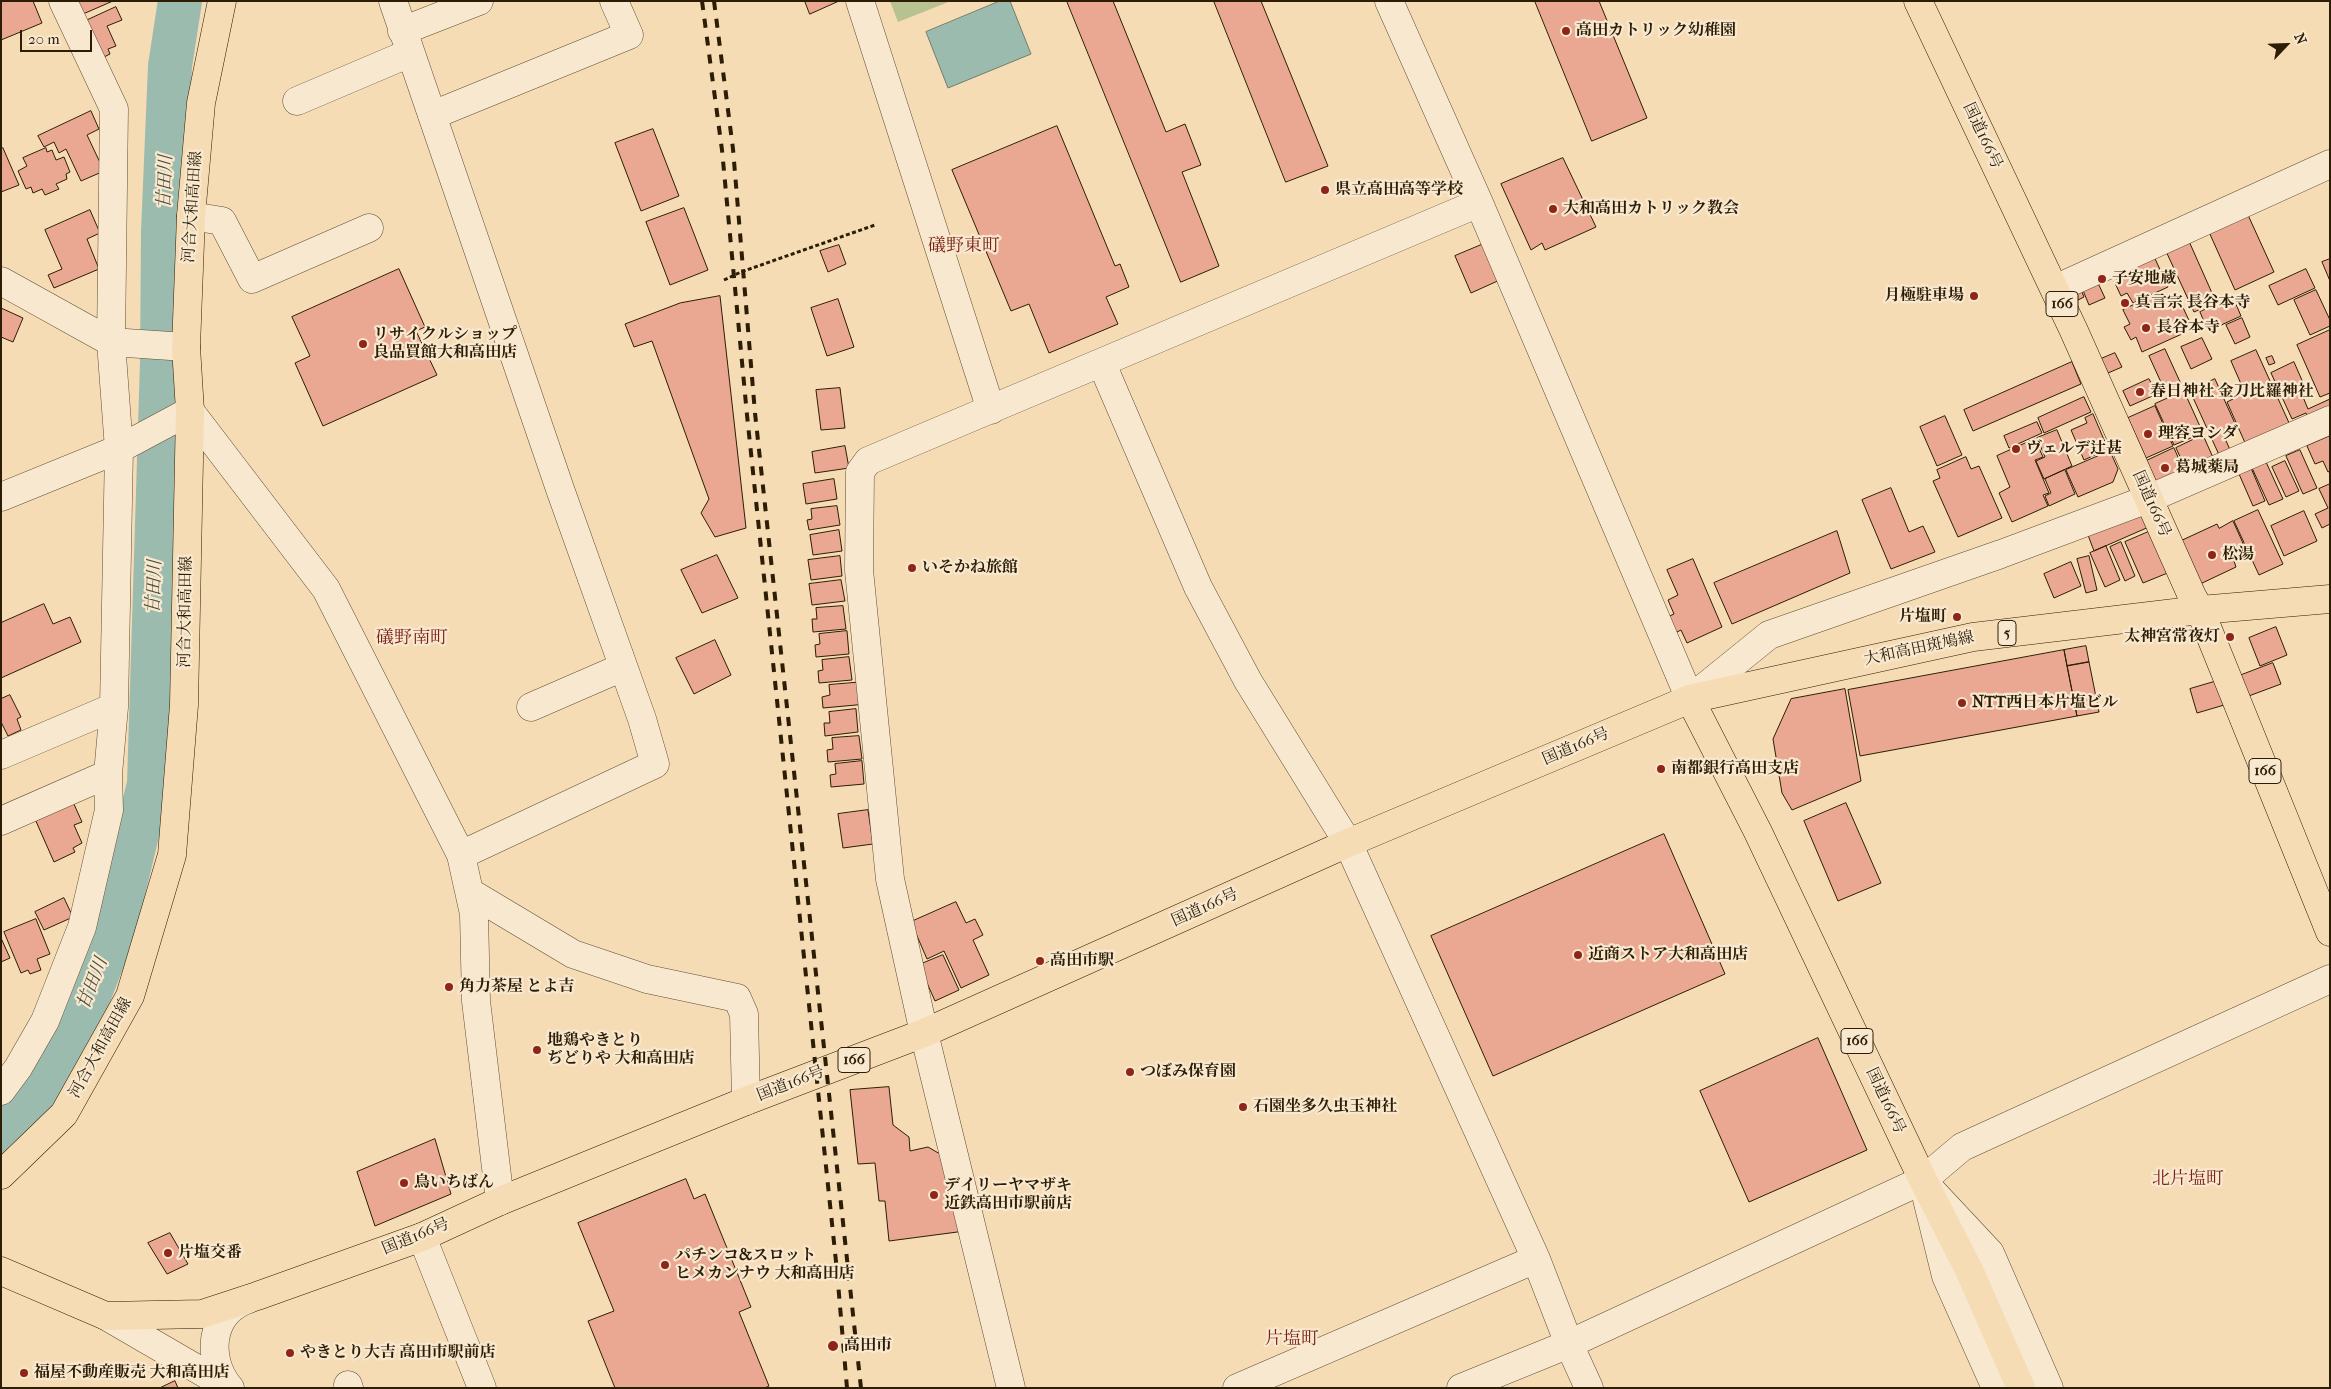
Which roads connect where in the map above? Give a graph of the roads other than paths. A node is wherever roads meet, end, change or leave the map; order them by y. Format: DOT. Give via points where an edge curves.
graph roads {
  1 [pos="63,1"];
  2 [pos="222,1"];
  3 [pos="393,1"];
  4 [pos="479,1"];
  5 [pos="614,1"];
  6 [pos="860,1"];
  7 [pos="1389,1"];
  8 [pos="1918,1"];
  9 [pos="406,42"];
  10 [pos="297,101"];
  11 [pos="433,115"];
  12 [pos="2330,164"];
  13 [pos="1479,204"];
  14 [pos="191,216"];
  15 [pos="370,228"];
  16 [pos="1,281"];
  17 [pos="2055,290"];
  18 [pos="122,343"];
  19 [pos="179,346"];
  20 [pos="1102,364"];
  21 [pos="991,410"];
  22 [pos="180,417"];
  23 [pos="2330,420"];
  24 [pos="126,445"];
  25 [pos="1,496"];
  26 [pos="2148,499"];
  27 [pos="2330,599"];
  28 [pos="2200,610"];
  29 [pos="623,667"];
  30 [pos="1690,699"];
  31 [pos="114,707"];
  32 [pos="531,707"];
  33 [pos="1,755"];
  34 [pos="108,774"];
  35 [pos="1,821"];
  36 [pos="1348,843"];
  37 [pos="461,855"];
  38 [pos="471,893"];
  39 [pos="2330,932"];
  40 [pos="2330,979"];
  41 [pos="924,1033"];
  42 [pos="1,1091"];
  43 [pos="746,1101"];
  44 [pos="1,1175"];
  45 [pos="1923,1180"];
  46 [pos="500,1201"];
  47 [pos="422,1237"];
  48 [pos="1536,1259"];
  49 [pos="1,1270"];
  50 [pos="257,1296"];
  51 [pos="106,1316"];
  52 [pos="1569,1344"];
  53 [pos="1246,1386"];
  54 [pos="2012,1386"];
  55 [pos="230,1388"];
  56 [pos="482,1388"];
  57 [pos="1011,1388"];
  58 [pos="1462,1388"];
  59 [pos="1589,1388"];
  60 [pos="2049,1388"];
  1 -- 18 [label="street" via="114,109"];
  2 -- 14 [label="main road, 河合大和高田線" via="201,103"];
  3 -- 9 [label="street"];
  4 -- 9 [label="street"];
  5 -- 11 [label="street" via="629,35"];
  6 -- 21 [label="street"];
  7 -- 13 [label="street"];
  8 -- 17 [label="main road, 国道166号 / 166"];
  9 -- 10 [label="street"];
  9 -- 11 [label="street"];
  11 -- 29 [label="street"];
  12 -- 17 [label="street"];
  13 -- 20 [label="street"];
  13 -- 30 [label="street"];
  14 -- 15 [label="street" via="222,222 252,279"];
  14 -- 19 [label="main road, 河合大和高田線"];
  16 -- 18 [label="street"];
  17 -- 26 [label="main road, 国道166号 / 166"];
  18 -- 19 [label="street"];
  18 -- 24 [label="street"];
  19 -- 22 [label="main road, 河合大和高田線"];
  20 -- 21 [label="street"];
  20 -- 36 [label="street" via="1198,587 1248,681"];
  21 -- 41 [label="street" via="868,461 860,472 860,570 890,879"];
  22 -- 24 [label="street"];
  22 -- 37 [label="street" via="326,589"];
  22 -- 44 [label="main road, 河合大和高田線" via="184,705 172,855 130,996 64,1114"];
  23 -- 26 [label="street"];
  24 -- 25 [label="street"];
  24 -- 31 [label="street"];
  26 -- 28 [label="main road, 国道166号 / 166"];
  26 -- 30 [label="street" via="1769,635"];
  27 -- 28 [label="main road, 大和高田斑鳩線 / 5"];
  28 -- 30 [label="main road, 大和高田斑鳩線 / 5" via="1973,637"];
  28 -- 39 [label="main road, 国道166号 / 166"];
  29 -- 32 [label="street"];
  29 -- 37 [label="street" via="655,764"];
  30 -- 36 [label="main road, 国道166号 / 166"];
  30 -- 45 [label="main road, 国道166号 / 166" via="1758,832"];
  31 -- 33 [label="street"];
  31 -- 34 [label="street"];
  34 -- 35 [label="street"];
  34 -- 42 [label="street" via="109,810 82,926 45,1021"];
  36 -- 41 [label="main road, 国道166号 / 166"];
  36 -- 48 [label="street"];
  37 -- 38 [label="street"];
  38 -- 43 [label="street" via="573,954 648,979 738,998 744,1014"];
  38 -- 46 [label="street" via="476,1001"];
  40 -- 45 [label="street" via="1962,1147"];
  41 -- 43 [label="main road, 国道166号 / 166"];
  41 -- 57 [label="street"];
  43 -- 46 [label="main road, 国道166号 / 166"];
  45 -- 52 [label="street"];
  45 -- 54 [label="main road, 国道166号 / 166" via="1969,1270"];
  45 -- 60 [label="street" via="1990,1253"];
  46 -- 47 [label="main road, 国道166号 / 166"];
  47 -- 50 [label="main road, 国道166号 / 166"];
  47 -- 56 [label="street"];
  48 -- 52 [label="street"];
  48 -- 53 [label="street"];
  49 -- 51 [label="main road, 国道166号 / 166"];
  50 -- 51 [label="main road, 国道166号 / 166" via="202,1314"];
  50 -- 55 [label="street" via="245,1300 225,1317 214,1340 216,1365"];
  51 -- 55 [label="street"];
  52 -- 58 [label="street"];
  52 -- 59 [label="street"];
}
